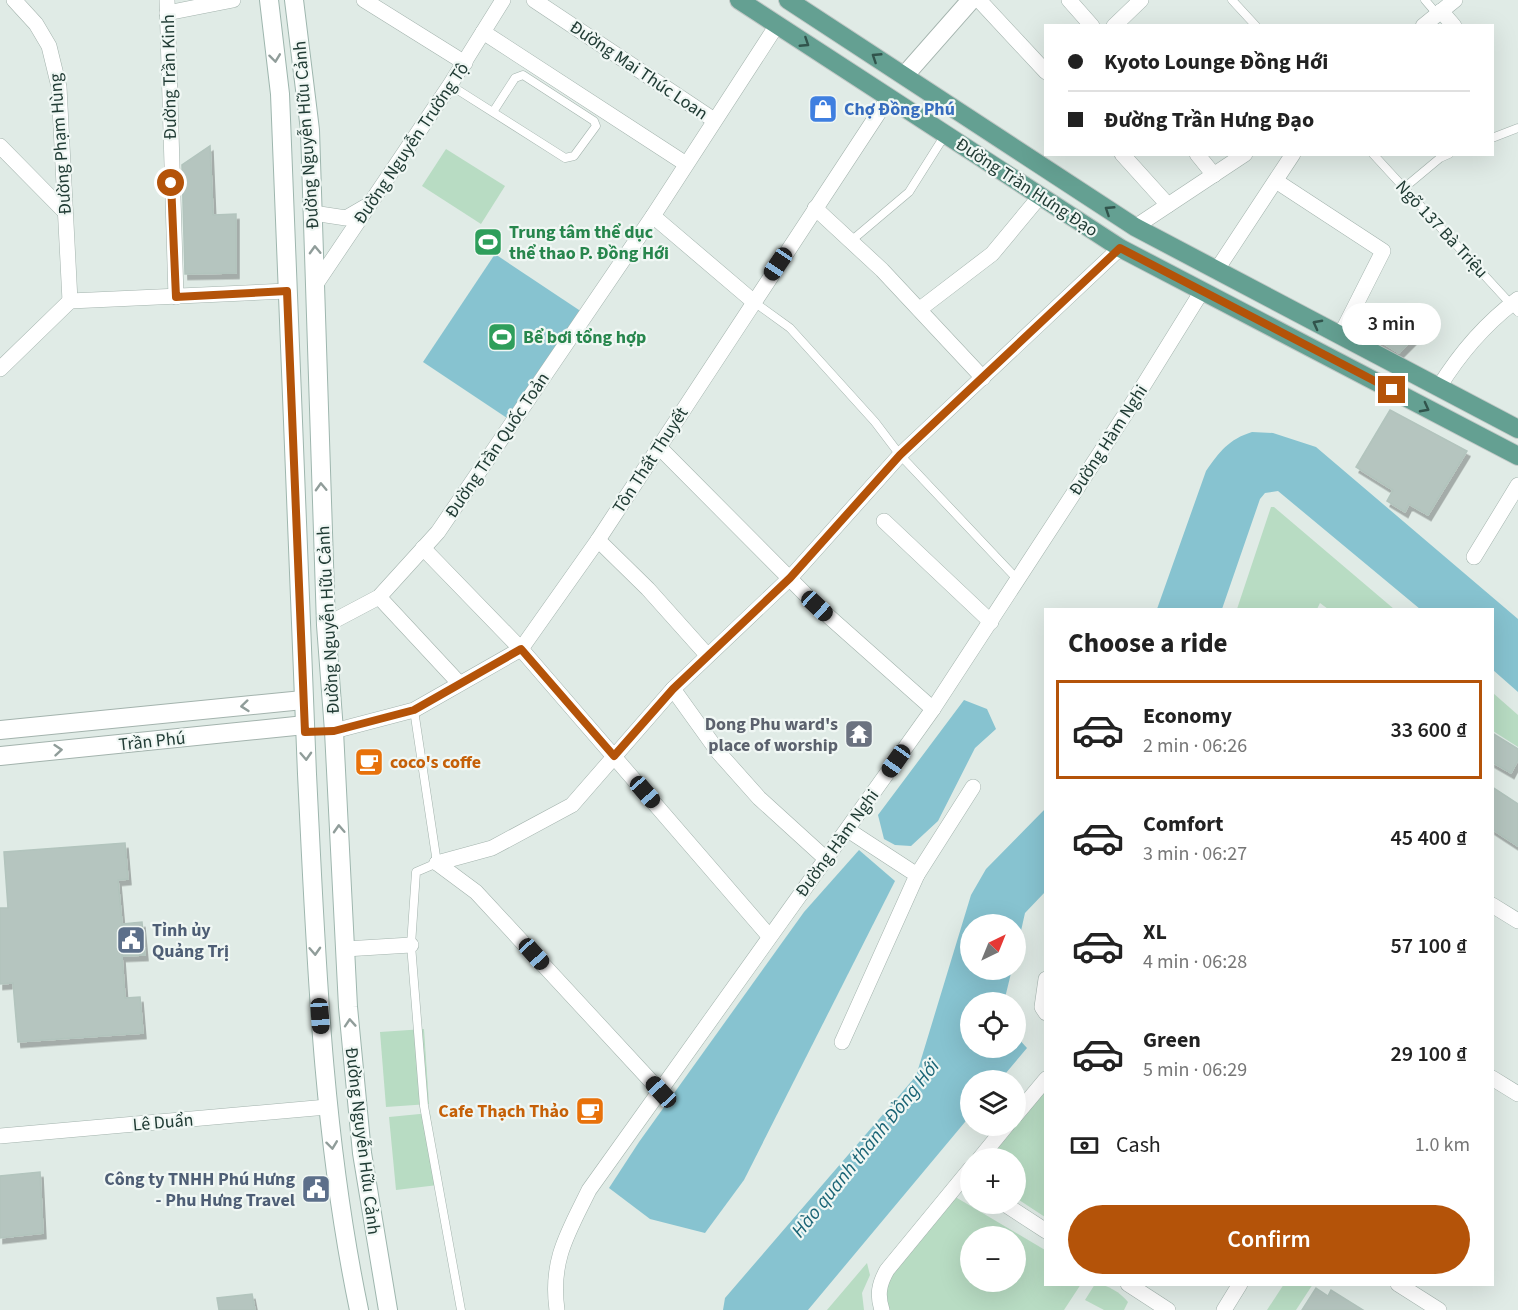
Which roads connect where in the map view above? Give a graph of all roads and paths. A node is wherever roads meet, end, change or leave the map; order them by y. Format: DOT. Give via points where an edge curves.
graph roads {
  1 [pos="14,0"];
  2 [pos="233,0"];
  3 [pos="269,0"];
  4 [pos="294,0"];
  5 [pos="364,0"];
  6 [pos="503,0"];
  7 [pos="534,0"];
  8 [pos="739,0"];
  9 [pos="788,0"];
  10 [pos="971,0"];
  11 [pos="979,0"];
  12 [pos="1069,0"];
  13 [pos="1141,0"];
  14 [pos="1232,0"];
  15 [pos="1425,0"];
  16 [pos="1455,0"];
  17 [pos="167,7"];
  18 [pos="1439,13"];
  19 [pos="1090,24"];
  20 [pos="1116,24"];
  21 [pos="1254,24"];
  22 [pos="1425,24"];
  23 [pos="1452,24"];
  24 [pos="777,25"];
  25 [pos="483,32"];
  26 [pos="465,63"];
  27 [pos="1044,70"];
  28 [pos="905,75"];
  29 [pos="450,85"];
  30 [pos="889,97"];
  31 [pos="493,112"];
  32 [pos="714,120"];
  33 [pos="1518,128"];
  34 [pos="945,133"];
  35 [pos="1494,137"];
  36 [pos="0,146"];
  37 [pos="1124,156"];
  38 [pos="1199,156"];
  39 [pos="1242,156"];
  40 [pos="1292,156"];
  41 [pos="1375,156"];
  42 [pos="1444,156"];
  43 [pos="686,164"];
  44 [pos="1214,175"];
  45 [pos="1276,181"];
  46 [pos="1404,188"];
  47 [pos="1041,195"];
  48 [pos="374,199"];
  49 [pos="1168,204"];
  50 [pos="816,208"];
  51 [pos="284,211"];
  52 [pos="66,212"];
  53 [pos="313,213"];
  54 [pos="653,216"];
  55 [pos="1135,227"];
  56 [pos="851,241"];
  57 [pos="1120,248"];
  58 [pos="1216,271"];
  59 [pos="316,284"];
  60 [pos="287,291"];
  61 [pos="1202,291"];
  62 [pos="176,297"];
  63 [pos="70,301"];
  64 [pos="754,302"];
  65 [pos="1516,305"];
  66 [pos="920,309"];
  67 [pos="1340,336"];
  68 [pos="0,369"];
  69 [pos="983,378"];
  70 [pos="1439,387"];
  71 [pos="1518,429"];
  72 [pos="658,446"];
  73 [pos="900,455"];
  74 [pos="1518,456"];
  75 [pos="1518,485"];
  76 [pos="884,521"];
  77 [pos="598,540"];
  78 [pos="423,548"];
  79 [pos="1474,557"];
  80 [pos="790,578"];
  81 [pos="1018,580"];
  82 [pos="379,597"];
  83 [pos="991,622"];
  84 [pos="326,625"];
  85 [pos="521,649"];
  86 [pos="707,655"];
  87 [pos="459,683"];
  88 [pos="673,689"];
  89 [pos="303,700"];
  90 [pos="933,709"];
  91 [pos="414,710"];
  92 [pos="305,728"];
  93 [pos="0,730"];
  94 [pos="334,731"];
  95 [pos="0,756"];
  96 [pos="614,756"];
  97 [pos="973,787"];
  98 [pos="848,830"];
  99 [pos="825,858"];
  100 [pos="437,863"];
  101 [pos="917,875"];
  102 [pos="1494,906"];
  103 [pos="1518,921"];
  104 [pos="769,936"];
  105 [pos="411,945"];
  106 [pos="345,949"];
  107 [pos="1044,994"];
  108 [pos="1044,1010"];
  109 [pos="842,1042"];
  110 [pos="1494,1079"];
  111 [pos="1044,1081"];
  112 [pos="661,1092"];
  113 [pos="1518,1094"];
  114 [pos="1026,1103"];
  115 [pos="357,1106"];
  116 [pos="327,1107"];
  117 [pos="0,1136"];
  118 [pos="998,1136"];
  119 [pos="988,1148"];
  120 [pos="960,1185"];
  121 [pos="1020,1214"];
  122 [pos="1044,1230"];
  123 [pos="1131,1286"];
  124 [pos="1239,1286"];
  125 [pos="1401,1286"];
  126 [pos="359,1310"];
  127 [pos="388,1310"];
  128 [pos="461,1310"];
  129 [pos="557,1310"];
  130 [pos="882,1310"];
  131 [pos="1168,1310"];
  132 [pos="1224,1310"];
  133 [pos="1439,1310"];
  1 -- 52 [label="street, Đường Phạm Hùng" via="49,46 59,87"];
  2 -- 17 [label="street"];
  3 -- 51 [label="main road, Đường Nguyễn Hữu Cảnh, one-way" via="280,94"];
  4 -- 53 [label="main road, Đường Nguyễn Hữu Cảnh" via="309,120"];
  5 -- 26 [label="street"];
  6 -- 25 [label="street, Đường Nguyễn Trường Tộ"];
  7 -- 32 [label="street, Đường Mai Thúc Loan"];
  8 -- 24 [label="main road, Đường Trần Hưng Đạo"];
  28 -- 9 [label="main road, Đường Trần Hưng Đạo, one-way"];
  10 -- 28 [label="main road"];
  11 -- 27 [label="street"];
  12 -- 19 [label="street"];
  13 -- 20 [label="street"];
  14 -- 21 [label="lane"];
  15 -- 18 [label="lane"];
  16 -- 18 [label="street"];
  17 -- 62 [label="street, Đường Trần Kinh"];
  18 -- 22 [label="street"];
  18 -- 23 [label="street"];
  24 -- 30 [label="main road, Đường Trần Hưng Đạo, one-way"];
  24 -- 32 [label="street, Đường Trần Quốc Toản"];
  25 -- 26 [label="street, Đường Nguyễn Trường Tộ"];
  25 -- 43 [label="street"];
  26 -- 29 [label="street, Đường Nguyễn Trường Tộ"];
  28 -- 30 [label="main road"];
  55 -- 28 [label="main road, Đường Trần Hưng Đạo, one-way"];
  29 -- 31 [label="lane"];
  29 -- 48 [label="street, Đường Nguyễn Trường Tộ"];
  30 -- 34 [label="main road, Đường Trần Hưng Đạo"];
  30 -- 50 [label="street, Tôn Thất Thuyết"];
  31 -- 31 [label="lane" via="565,159 574,156 596,126 523,75 515,78"];
  32 -- 43 [label="street, Đường Trần Quốc Toản"];
  33 -- 35 [label="lane"];
  34 -- 47 [label="main road, Đường Trần Hưng Đạo"];
  34 -- 56 [label="lane" via="909,192"];
  36 -- 52 [label="street"];
  37 -- 49 [label="street"];
  38 -- 44 [label="street"];
  39 -- 44 [label="street"];
  40 -- 45 [label="street"];
  41 -- 46 [label="lane, Ngõ 137 Bà Triệu"];
  42 -- 46 [label="lane"];
  43 -- 54 [label="street, Đường Trần Quốc Toản"];
  44 -- 49 [label="street"];
  45 -- 58 [label="street"];
  45 -- 67 [label="street" via="1383,250"];
  46 -- 65 [label="lane, Ngõ 137 Bà Triệu"];
  47 -- 57 [label="main road, Đường Trần Hưng Đạo"];
  47 -- 66 [label="street" via="992,254"];
  48 -- 53 [label="street" via="352,217"];
  48 -- 59 [label="street, Đường Nguyễn Trường Tộ"];
  49 -- 55 [label="street"];
  50 -- 56 [label="street"];
  50 -- 64 [label="street, Tôn Thất Thuyết"];
  51 -- 53 [label="main road"];
  51 -- 60 [label="main road, Đường Nguyễn Hữu Cảnh"];
  52 -- 63 [label="street, Đường Phạm Hùng"];
  59 -- 53 [label="main road, Đường Nguyễn Hữu Cảnh, one-way"];
  54 -- 64 [label="street"];
  54 -- 78 [label="street, Đường Trần Quốc Toản" via="438,532"];
  55 -- 58 [label="main road, Đường Trần Hưng Đạo"];
  56 -- 66 [label="street"];
  57 -- 61 [label="main road, Đường Trần Hưng Đạo"];
  57 -- 69 [label="street"];
  58 -- 61 [label="main road"];
  67 -- 58 [label="main road, Đường Trần Hưng Đạo, one-way"];
  59 -- 60 [label="main road"];
  84 -- 59 [label="main road, Đường Nguyễn Hữu Cảnh, one-way"];
  60 -- 62 [label="street"];
  60 -- 89 [label="main road, Đường Nguyễn Hữu Cảnh"];
  61 -- 74 [label="main road, Đường Trần Hưng Đạo, one-way"];
  61 -- 81 [label="street, Đường Hàm Nghi"];
  62 -- 63 [label="street"];
  63 -- 68 [label="street"];
  64 -- 72 [label="street, Tôn Thất Thuyết"];
  64 -- 73 [label="lane" via="790,328"];
  65 -- 70 [label="street" via="1476,338"];
  66 -- 69 [label="street"];
  67 -- 70 [label="main road, Đường Trần Hưng Đạo"];
  69 -- 73 [label="street"];
  70 -- 71 [label="main road, Đường Trần Hưng Đạo"];
  72 -- 77 [label="street, Tôn Thất Thuyết"];
  72 -- 80 [label="street"];
  73 -- 80 [label="street"];
  73 -- 81 [label="lane"];
  75 -- 79 [label="street"];
  76 -- 83 [label="street"];
  77 -- 85 [label="street, Tôn Thất Thuyết"];
  77 -- 86 [label="street"];
  78 -- 82 [label="street, Đường Trần Quốc Toản"];
  78 -- 85 [label="street"];
  80 -- 86 [label="street"];
  80 -- 90 [label="street"];
  81 -- 83 [label="street, Đường Hàm Nghi"];
  82 -- 84 [label="street, Đường Trần Quốc Toản"];
  82 -- 87 [label="street"];
  83 -- 90 [label="street, Đường Hàm Nghi"];
  84 -- 94 [label="main road, Đường Nguyễn Hữu Cảnh"];
  85 -- 87 [label="street, Tôn Thất Thuyết"];
  85 -- 96 [label="street"];
  86 -- 88 [label="street"];
  87 -- 91 [label="street, Tôn Thất Thuyết"];
  88 -- 96 [label="street"];
  88 -- 99 [label="street" via="719,753 759,798"];
  89 -- 92 [label="main road, Đường Nguyễn Hữu Cảnh"];
  89 -- 93 [label="main road, Trần Phú, one-way"];
  90 -- 98 [label="street, Đường Hàm Nghi"];
  91 -- 94 [label="street, Tôn Thất Thuyết"];
  91 -- 100 [label="lane"];
  92 -- 94 [label="main road, Trần Phú"];
  95 -- 92 [label="main road, Trần Phú, one-way"];
  92 -- 116 [label="main road, Đường Nguyễn Hữu Cảnh, one-way"];
  106 -- 94 [label="main road, Đường Nguyễn Hữu Cảnh, one-way"];
  96 -- 100 [label="street" via="572,805 492,848"];
  96 -- 104 [label="street"];
  97 -- 101 [label="street"];
  98 -- 99 [label="street, Đường Hàm Nghi"];
  98 -- 101 [label="street"];
  99 -- 104 [label="street, Đường Hàm Nghi"];
  100 -- 105 [label="lane" via="416,872"];
  100 -- 112 [label="street" via="476,892"];
  101 -- 109 [label="street"];
  102 -- 103 [label="street"];
  104 -- 112 [label="street, Đường Hàm Nghi"];
  105 -- 106 [label="street"];
  105 -- 128 [label="lane" via="424,1106"];
  115 -- 106 [label="main road, Đường Nguyễn Hữu Cảnh, one-way"];
  107 -- 108 [label="street"];
  110 -- 113 [label="street"];
  111 -- 114 [label="street"];
  112 -- 129 [label="street, Đường Hàm Nghi" via="589,1190 559,1250"];
  115 -- 116 [label="main road"];
  115 -- 127 [label="main road, Đường Nguyễn Hữu Cảnh"];
  116 -- 117 [label="street, Lê Duẩn"];
  116 -- 126 [label="main road, Đường Nguyễn Hữu Cảnh, one-way" via="344,1240"];
  118 -- 119 [label="street"];
  120 -- 130 [label="street" via="886,1270 880,1281"];
  121 -- 122 [label="street"];
  123 -- 131 [label="street"];
  124 -- 132 [label="street"];
  125 -- 133 [label="street"];
}
